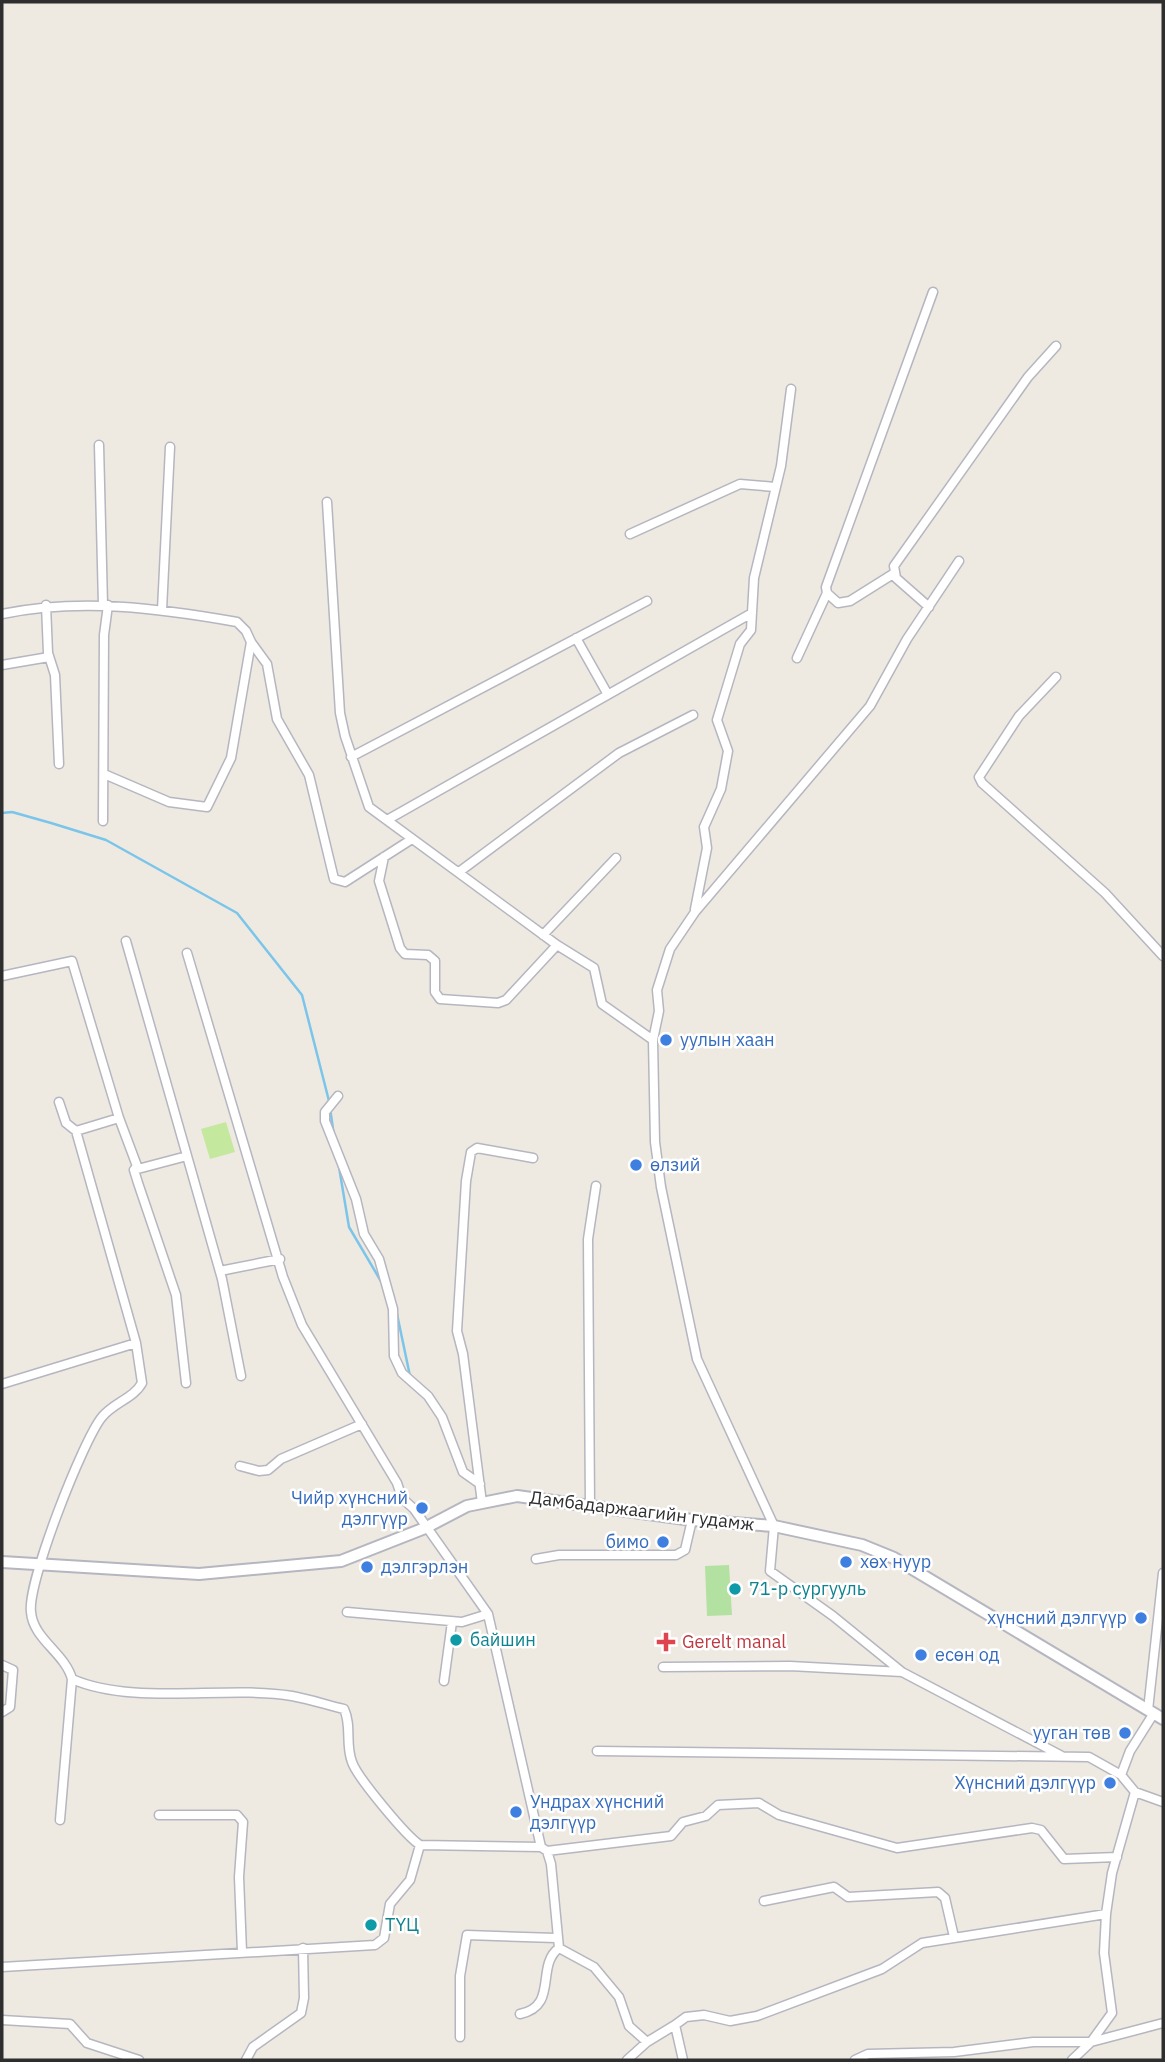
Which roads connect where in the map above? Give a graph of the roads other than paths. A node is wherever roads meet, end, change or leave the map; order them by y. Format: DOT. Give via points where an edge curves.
graph roads {
  1 [pos="933,292"];
  2 [pos="1056,346"];
  3 [pos="791,389"];
  4 [pos="99,445"];
  5 [pos="170,447"];
  6 [pos="775,487"];
  7 [pos="327,502"];
  8 [pos="630,534"];
  9 [pos="959,561"];
  10 [pos="894,574"];
  11 [pos="827,593"];
  12 [pos="647,601"];
  13 [pos="46,605"];
  14 [pos="105,605"];
  15 [pos="929,607"];
  16 [pos="162,610"];
  17 [pos="752,613"];
  18 [pos="2,614"];
  19 [pos="576,638"];
  20 [pos="251,642"];
  21 [pos="49,657"];
  22 [pos="797,658"];
  23 [pos="2,665"];
  24 [pos="1056,677"];
  25 [pos="607,693"];
  26 [pos="693,715"];
  27 [pos="351,757"];
  28 [pos="59,764"];
  29 [pos="104,774"];
  30 [pos="387,820"];
  31 [pos="103,821"];
  32 [pos="412,839"];
  33 [pos="384,857"];
  34 [pos="616,858"];
  35 [pos="459,872"];
  36 [pos="695,912"];
  37 [pos="543,935"];
  38 [pos="126,941"];
  39 [pos="556,945"];
  40 [pos="187,953"];
  41 [pos="1163,956"];
  42 [pos="2,976"];
  43 [pos="653,1040"];
  44 [pos="335,1099"];
  45 [pos="59,1102"];
  46 [pos="119,1118"];
  47 [pos="76,1131"];
  48 [pos="187,1156"];
  49 [pos="533,1158"];
  50 [pos="134,1170"];
  51 [pos="596,1186"];
  52 [pos="280,1259"];
  53 [pos="220,1271"];
  54 [pos="136,1343"];
  55 [pos="241,1376"];
  56 [pos="186,1383"];
  57 [pos="2,1384"];
  58 [pos="362,1424"];
  59 [pos="240,1466"];
  60 [pos="480,1484"];
  61 [pos="482,1503"];
  62 [pos="590,1506"];
  63 [pos="692,1520"];
  64 [pos="774,1525"];
  65 [pos="425,1528"];
  66 [pos="536,1559"];
  67 [pos="2,1562"];
  68 [pos="38,1563"];
  69 [pos="1163,1573"];
  70 [pos="347,1612"];
  71 [pos="488,1614"];
  72 [pos="452,1622"];
  73 [pos="2,1665"];
  74 [pos="663,1667"];
  75 [pos="902,1672"];
  76 [pos="72,1679"];
  77 [pos="444,1681"];
  78 [pos="2,1712"];
  79 [pos="1155,1714"];
  80 [pos="597,1751"];
  81 [pos="1065,1757"];
  82 [pos="1121,1775"];
  83 [pos="1135,1791"];
  84 [pos="1163,1802"];
  85 [pos="159,1815"];
  86 [pos="60,1820"];
  87 [pos="420,1845"];
  88 [pos="544,1849"];
  89 [pos="1116,1857"];
  90 [pos="764,1901"];
  91 [pos="1106,1914"];
  92 [pos="954,1937"];
  93 [pos="556,1938"];
  94 [pos="303,1948"];
  95 [pos="559,1948"];
  96 [pos="242,1952"];
  97 [pos="2,1968"];
  98 [pos="520,2014"];
  99 [pos="2,2020"];
  100 [pos="1163,2024"];
  101 [pos="675,2025"];
  102 [pos="460,2037"];
  103 [pos="647,2042"];
  104 [pos="1091,2042"];
  105 [pos="139,2060"];
  106 [pos="246,2060"];
  107 [pos="627,2060"];
  108 [pos="683,2060"];
  109 [pos="855,2060"];
  110 [pos="1072,2060"];
  1 -- 11 [label="street"];
  2 -- 10 [label="street" via="1028,377 894,566"];
  3 -- 6 [label="street"];
  4 -- 14 [label="street"];
  5 -- 16 [label="street"];
  6 -- 8 [label="street" via="740,484"];
  6 -- 17 [label="street" via="754,578"];
  7 -- 27 [label="street" via="340,713"];
  9 -- 15 [label="street"];
  10 -- 11 [label="street" via="850,601 838,603"];
  10 -- 15 [label="street"];
  11 -- 22 [label="street"];
  12 -- 19 [label="street"];
  13 -- 14 [label="street"];
  13 -- 18 [label="street"];
  13 -- 21 [label="street"];
  14 -- 16 [label="street"];
  14 -- 29 [label="street"];
  15 -- 36 [label="street" via="870,706"];
  16 -- 20 [label="street" via="237,622"];
  17 -- 25 [label="street"];
  17 -- 36 [label="street" via="751,630 740,644 717,720 727,751 721,789 704,827 707,848"];
  19 -- 25 [label="street"];
  19 -- 27 [label="street"];
  20 -- 29 [label="street" via="231,758 207,807 169,802"];
  20 -- 33 [label="street" via="267,663 279,724 309,775 334,879 345,882"];
  21 -- 23 [label="street"];
  21 -- 28 [label="street" via="55,675"];
  24 -- 41 [label="street" via="1019,716 981,770 982,783 1105,893"];
  25 -- 30 [label="street"];
  26 -- 35 [label="street" via="619,754"];
  27 -- 30 [label="street" via="369,807"];
  29 -- 31 [label="street"];
  30 -- 32 [label="street"];
  32 -- 33 [label="street"];
  32 -- 35 [label="street"];
  33 -- 39 [label="street" via="379,881 400,948 405,954 428,955 435,961 435,992 440,999 506,1000"];
  34 -- 37 [label="street"];
  35 -- 37 [label="street"];
  36 -- 43 [label="street" via="670,949 657,990 659,1011"];
  37 -- 39 [label="street"];
  38 -- 48 [label="street"];
  39 -- 43 [label="street" via="594,968 602,1004"];
  40 -- 52 [label="street"];
  42 -- 46 [label="street" via="72,961"];
  43 -- 64 [label="street" via="660,1187 697,1359"];
  44 -- 60 [label="street" via="325,1111 327,1130 356,1199 364,1234 380,1259 393,1310 394,1356 402,1373 428,1396 442,1417 463,1472"];
  45 -- 47 [label="street" via="66,1124"];
  46 -- 47 [label="street"];
  46 -- 50 [label="street" via="137,1166"];
  47 -- 54 [label="street"];
  48 -- 50 [label="street"];
  48 -- 53 [label="street"];
  49 -- 60 [label="street" via="477,1148 471,1152 466,1181 457,1331"];
  50 -- 56 [label="street" via="176,1295"];
  51 -- 62 [label="street" via="588,1239"];
  52 -- 53 [label="street"];
  52 -- 58 [label="street" via="302,1325"];
  53 -- 55 [label="street"];
  54 -- 57 [label="street"];
  54 -- 68 [label="street" via="141,1386 98,1422"];
  58 -- 59 [label="street" via="281,1459 268,1470"];
  58 -- 65 [label="street" via="402,1498"];
  60 -- 61 [label="street"];
  61 -- 62 [label="main road, Дамбадаржаагийн гудамж" via="517,1496"];
  61 -- 65 [label="main road, Дамбадаржаагийн гудамж"];
  62 -- 63 [label="main road, Дамбадаржаагийн гудамж"];
  63 -- 64 [label="main road, Дамбадаржаагийн гудамж"];
  63 -- 66 [label="street" via="685,1550 676,1555"];
  64 -- 75 [label="street" via="770,1571"];
  64 -- 79 [label="main road, Дамбадаржаагийн гудамж" via="862,1545 894,1558"];
  65 -- 68 [label="main road, Дамбадаржаагийн гудамж" via="341,1561 199,1574"];
  65 -- 71 [label="street"];
  67 -- 68 [label="main road, Дамбадаржаагийн гудамж"];
  68 -- 76 [label="street" via="30,1610 39,1633 66,1663"];
  69 -- 79 [label="street"];
  70 -- 72 [label="street"];
  71 -- 72 [label="street"];
  71 -- 88 [label="street"];
  72 -- 77 [label="street"];
  73 -- 78 [label="street" via="13,1670 10,1707"];
  74 -- 75 [label="street" via="790,1665"];
  75 -- 81 [label="street"];
  76 -- 86 [label="street"];
  76 -- 87 [label="street" via="127,1690 290,1695 344,1709 352,1763 399,1826"];
  79 -- 82 [label="street" via="1130,1751"];
  80 -- 81 [label="street"];
  81 -- 82 [label="street" via="1090,1757"];
  82 -- 83 [label="street"];
  83 -- 84 [label="street"];
  83 -- 89 [label="street"];
  85 -- 96 [label="street" via="237,1815 243,1822 239,1877"];
  87 -- 88 [label="street"];
  87 -- 94 [label="street" via="410,1881 390,1903 381,1942"];
  88 -- 89 [label="street" via="671,1836 683,1822 706,1816 718,1805 759,1803 779,1815 897,1848 1032,1828 1041,1830 1064,1859"];
  88 -- 93 [label="street" via="551,1864"];
  89 -- 91 [label="street"];
  90 -- 92 [label="street" via="834,1887 848,1897 938,1892 945,1898"];
  91 -- 92 [label="street"];
  91 -- 104 [label="street" via="1104,1953 1112,2013"];
  92 -- 101 [label="street" via="922,1943 882,1969 743,2020 704,2015 686,2017"];
  93 -- 95 [label="street"];
  93 -- 102 [label="street" via="467,1935 460,1976"];
  94 -- 96 [label="street"];
  94 -- 106 [label="street" via="301,2013 253,2047"];
  95 -- 98 [label="street" via="552,1956 541,2002 536,2009"];
  95 -- 103 [label="street" via="594,1967 619,1997 629,2025"];
  96 -- 97 [label="street"];
  99 -- 105 [label="street" via="70,2024 87,2043"];
  100 -- 104 [label="street"];
  101 -- 103 [label="street"];
  101 -- 108 [label="street"];
  103 -- 107 [label="street"];
  104 -- 109 [label="street" via="868,2054"];
  104 -- 110 [label="street"];
}
